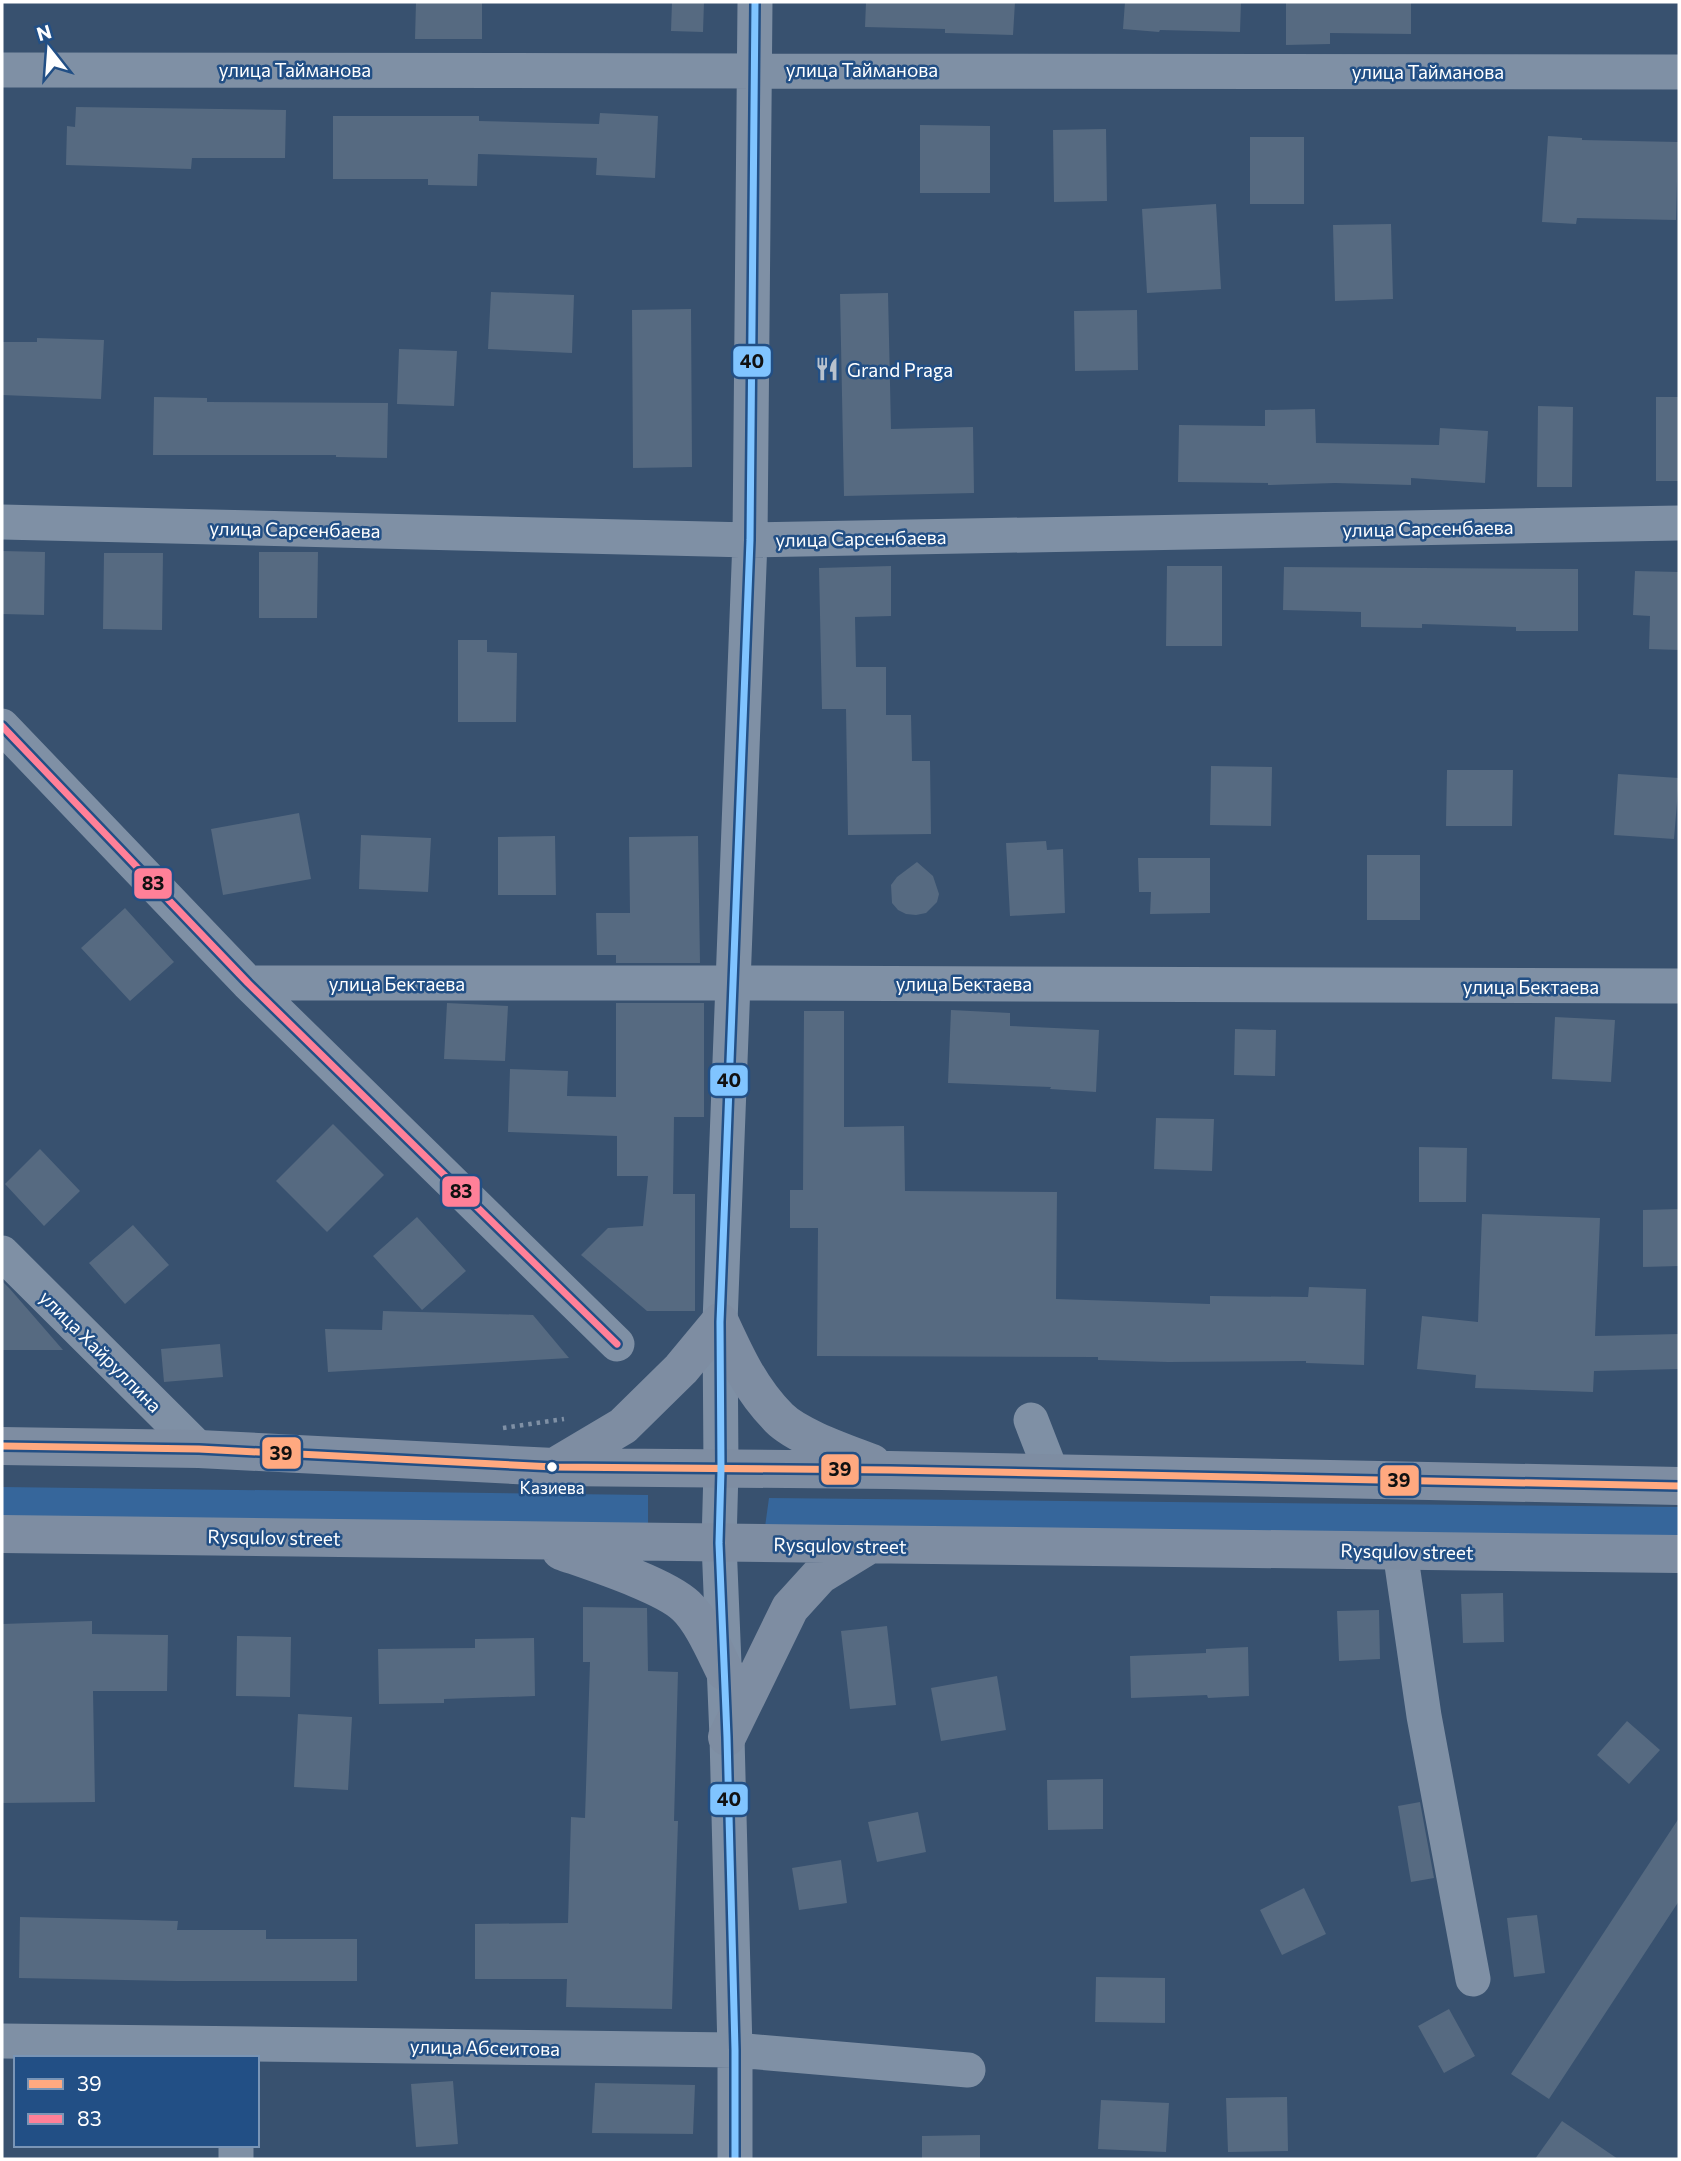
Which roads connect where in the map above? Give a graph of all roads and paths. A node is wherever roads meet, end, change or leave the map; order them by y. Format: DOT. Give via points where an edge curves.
graph roads {
  1 [pos="755,2"];
  2 [pos="755,69"];
  3 [pos="2,70"];
  4 [pos="1679,72"];
  5 [pos="2,522"];
  6 [pos="1679,523"];
  7 [pos="750,540"];
  8 [pos="2,726"];
  9 [pos="734,983"];
  10 [pos="248,984"];
  11 [pos="1679,986"];
  12 [pos="2,1253"];
  13 [pos="720,1322"];
  14 [pos="617,1344"];
  15 [pos="1031,1420"];
  16 [pos="2,1446"];
  17 [pos="199,1448"];
  18 [pos="554,1467"];
  19 [pos="721,1470"];
  20 [pos="890,1470"];
  21 [pos="1052,1474"];
  22 [pos="1679,1486"];
  23 [pos="2,1534"];
  24 [pos="533,1541"];
  25 [pos="719,1543"];
  26 [pos="869,1545"];
  27 [pos="1400,1551"];
  28 [pos="1679,1554"];
  29 [pos="725,1672"];
  30 [pos="727,1737"];
  31 [pos="1473,1979"];
  32 [pos="2,2040"];
  33 [pos="735,2050"];
  34 [pos="237,2051"];
  35 [pos="968,2070"];
  36 [pos="735,2159"];
  1 -- 2 [label="street"];
  2 -- 3 [label="street, улица Тайманова"];
  2 -- 4 [label="street, улица Тайманова"];
  2 -- 7 [label="street"];
  5 -- 7 [label="street, улица Сарсенбаева"];
  6 -- 7 [label="street, улица Сарсенбаева"];
  7 -- 9 [label="street"];
  8 -- 10 [label="street"];
  9 -- 10 [label="street, улица Бектаева"];
  9 -- 11 [label="street, улица Бектаева"];
  9 -- 13 [label="street"];
  10 -- 14 [label="street"];
  12 -- 17 [label="street, улица Хайруллина"];
  13 -- 18 [label="main road" via="681,1369 623,1426"];
  13 -- 19 [label="street"];
  13 -- 20 [label="main road" via="744,1376 781,1420 825,1445"];
  15 -- 21 [label="street"];
  16 -- 17 [label="main road"];
  17 -- 18 [label="main road"];
  18 -- 19 [label="main road"];
  19 -- 20 [label="main road"];
  19 -- 25 [label="street"];
  20 -- 21 [label="main road"];
  21 -- 22 [label="main road"];
  23 -- 24 [label="main road, Rysqulov street"];
  24 -- 25 [label="main road, Rysqulov street"];
  24 -- 29 [label="main road" via="636,1580 686,1606"];
  25 -- 26 [label="main road, Rysqulov street"];
  25 -- 29 [label="street"];
  26 -- 27 [label="main road, Rysqulov street"];
  26 -- 30 [label="main road" via="820,1575 790,1608"];
  27 -- 28 [label="main road, Rysqulov street"];
  27 -- 31 [label="street" via="1424,1716"];
  29 -- 30 [label="street"];
  30 -- 33 [label="street"];
  32 -- 34 [label="street, улица Абсеитова"];
  33 -- 34 [label="street, улица Абсеитова"];
  33 -- 35 [label="street, улица Абсеитова"];
  33 -- 36 [label="street"];
}
